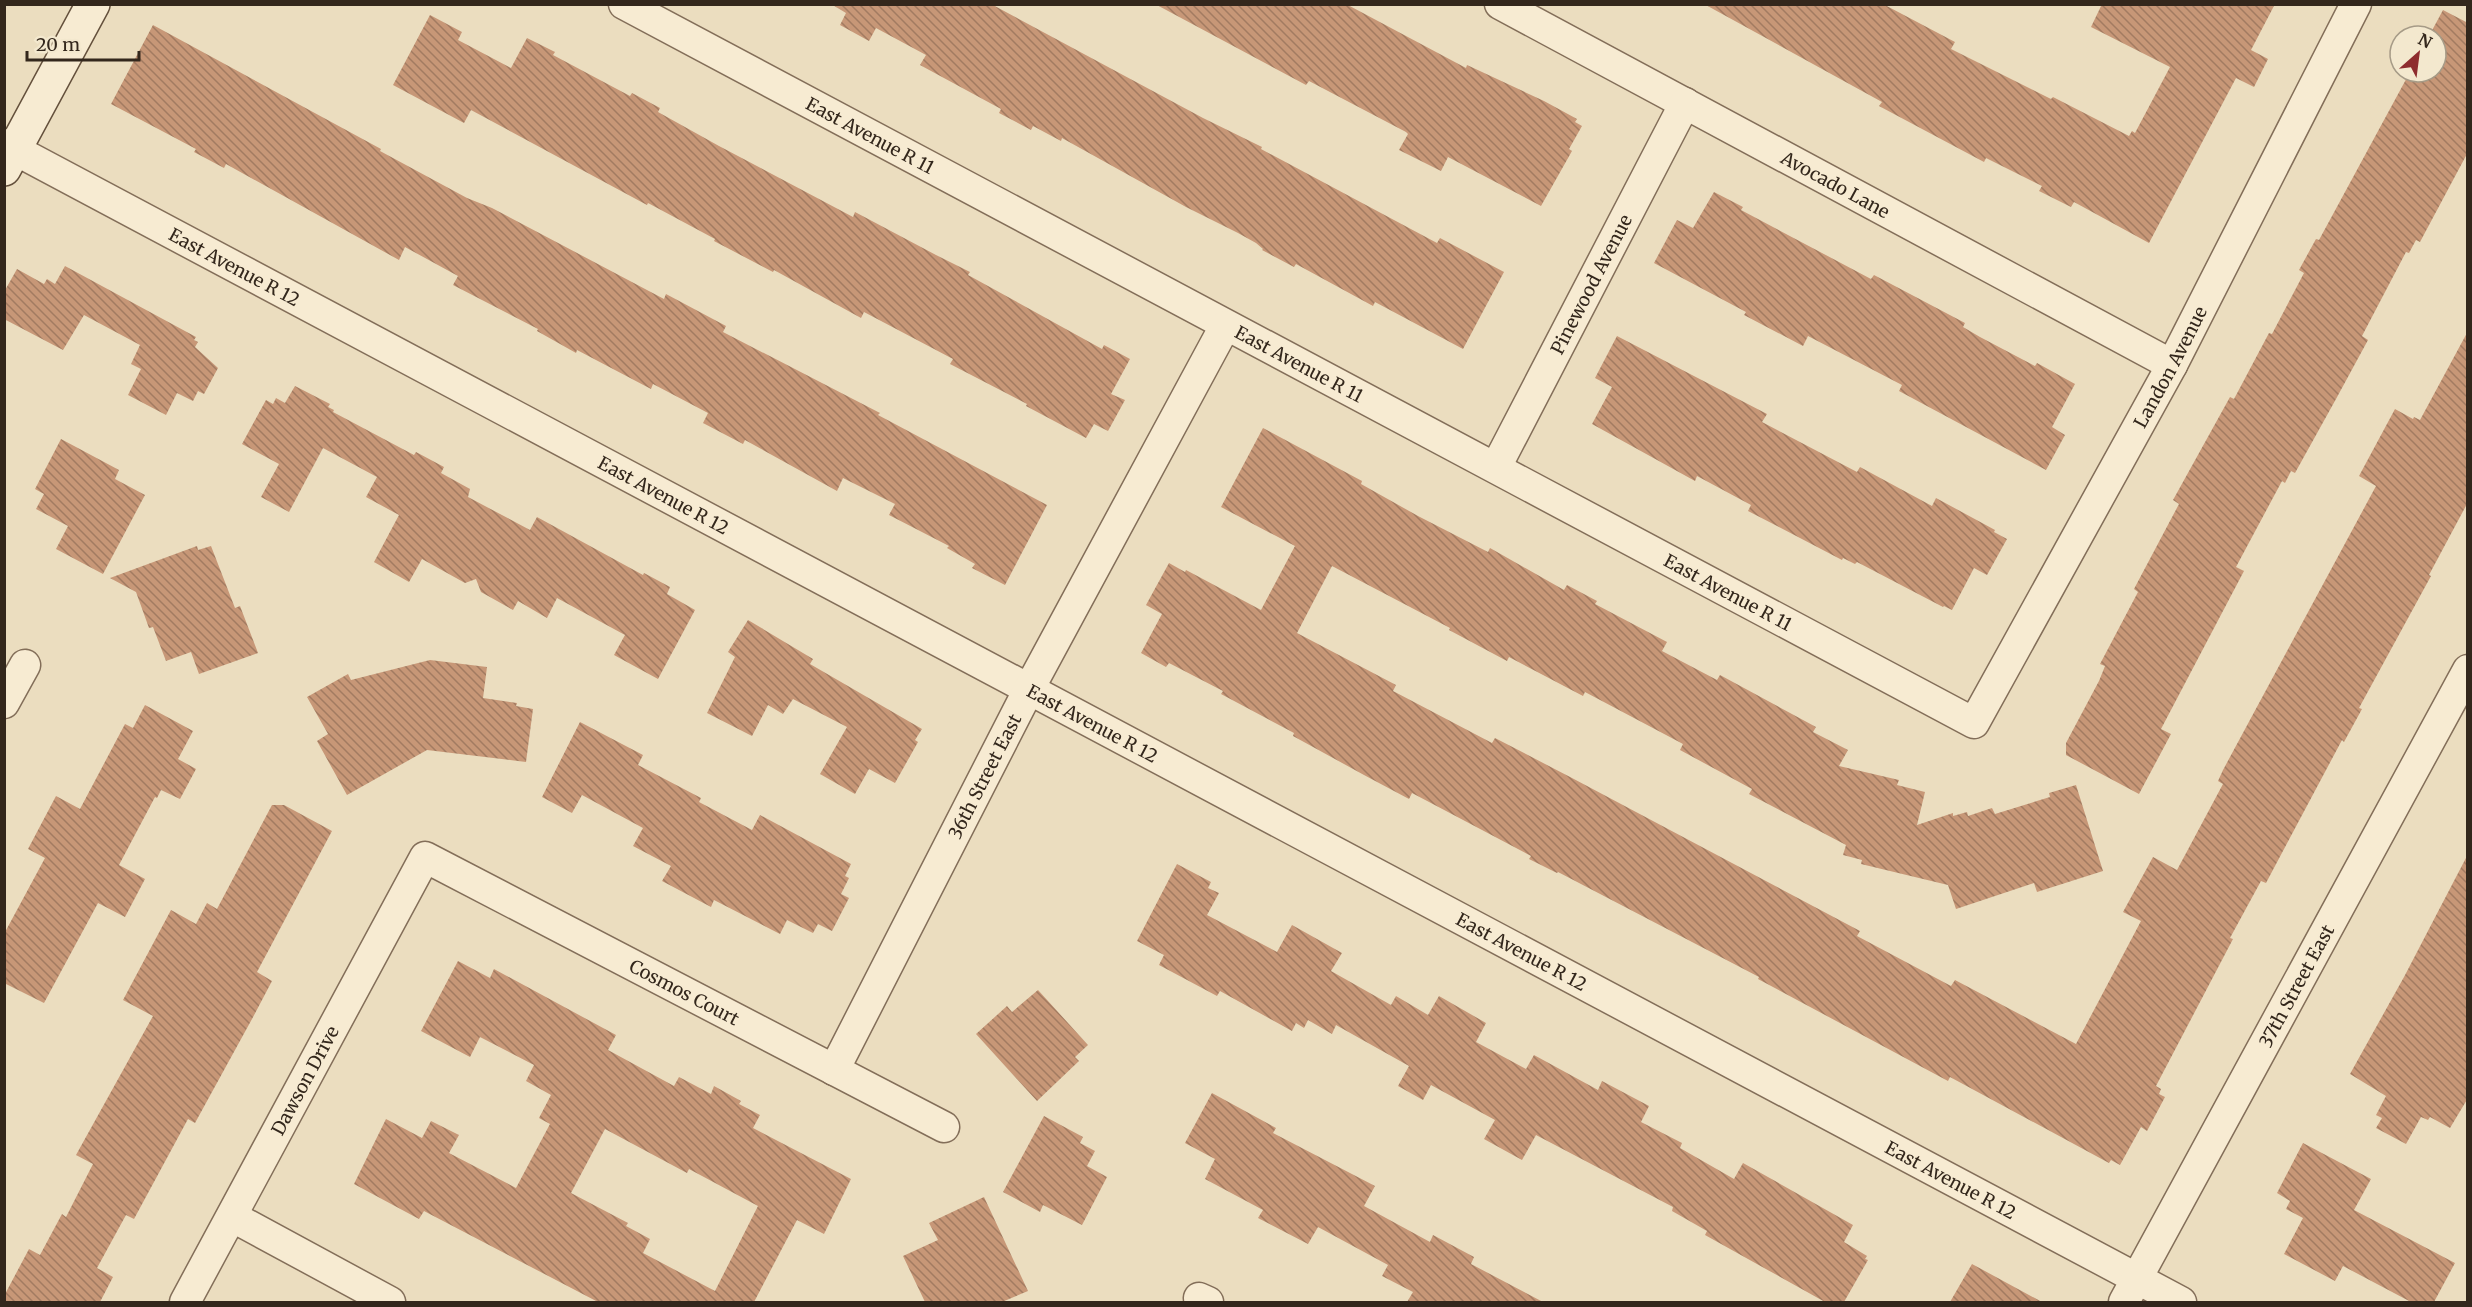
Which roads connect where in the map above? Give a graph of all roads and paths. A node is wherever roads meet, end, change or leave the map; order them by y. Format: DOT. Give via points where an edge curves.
graph roads {
  1 [pos="93,4"];
  2 [pos="624,4"];
  3 [pos="1500,4"];
  4 [pos="2356,4"];
  5 [pos="1685,102"];
  6 [pos="8,154"];
  7 [pos="1225,326"];
  8 [pos="2172,365"];
  9 [pos="1496,467"];
  10 [pos="25,665"];
  11 [pos="2468,670"];
  12 [pos="1029,689"];
  13 [pos="4,703"];
  14 [pos="1974,723"];
  15 [pos="425,857"];
  16 [pos="834,1070"];
  17 [pos="944,1127"];
  18 [pos="233,1217"];
  19 [pos="2131,1291"];
  20 [pos="185,1302"];
  21 [pos="390,1302"];
  22 [pos="2181,1302"];
  1 -- 6 [label="street"];
  2 -- 7 [label="street, East Avenue R 11"];
  3 -- 5 [label="street, Avocado Lane"];
  4 -- 8 [label="street, Landon Avenue"];
  5 -- 8 [label="street, Avocado Lane"];
  5 -- 9 [label="street, Pinewood Avenue"];
  6 -- 12 [label="street, East Avenue R 12"];
  7 -- 9 [label="street, East Avenue R 11"];
  7 -- 12 [label="street, 36th Street East"];
  8 -- 14 [label="street, Landon Avenue"];
  9 -- 14 [label="street, East Avenue R 11"];
  10 -- 13 [label="street"];
  11 -- 19 [label="street, 37th Street East"];
  12 -- 16 [label="street, 36th Street East"];
  12 -- 19 [label="street, East Avenue R 12"];
  15 -- 16 [label="street, Cosmos Court"];
  15 -- 18 [label="street, Dawson Drive"];
  16 -- 17 [label="street, Cosmos Court"];
  18 -- 20 [label="street, Dawson Drive"];
  18 -- 21 [label="street"];
  19 -- 22 [label="street, East Avenue R 12"];
}
